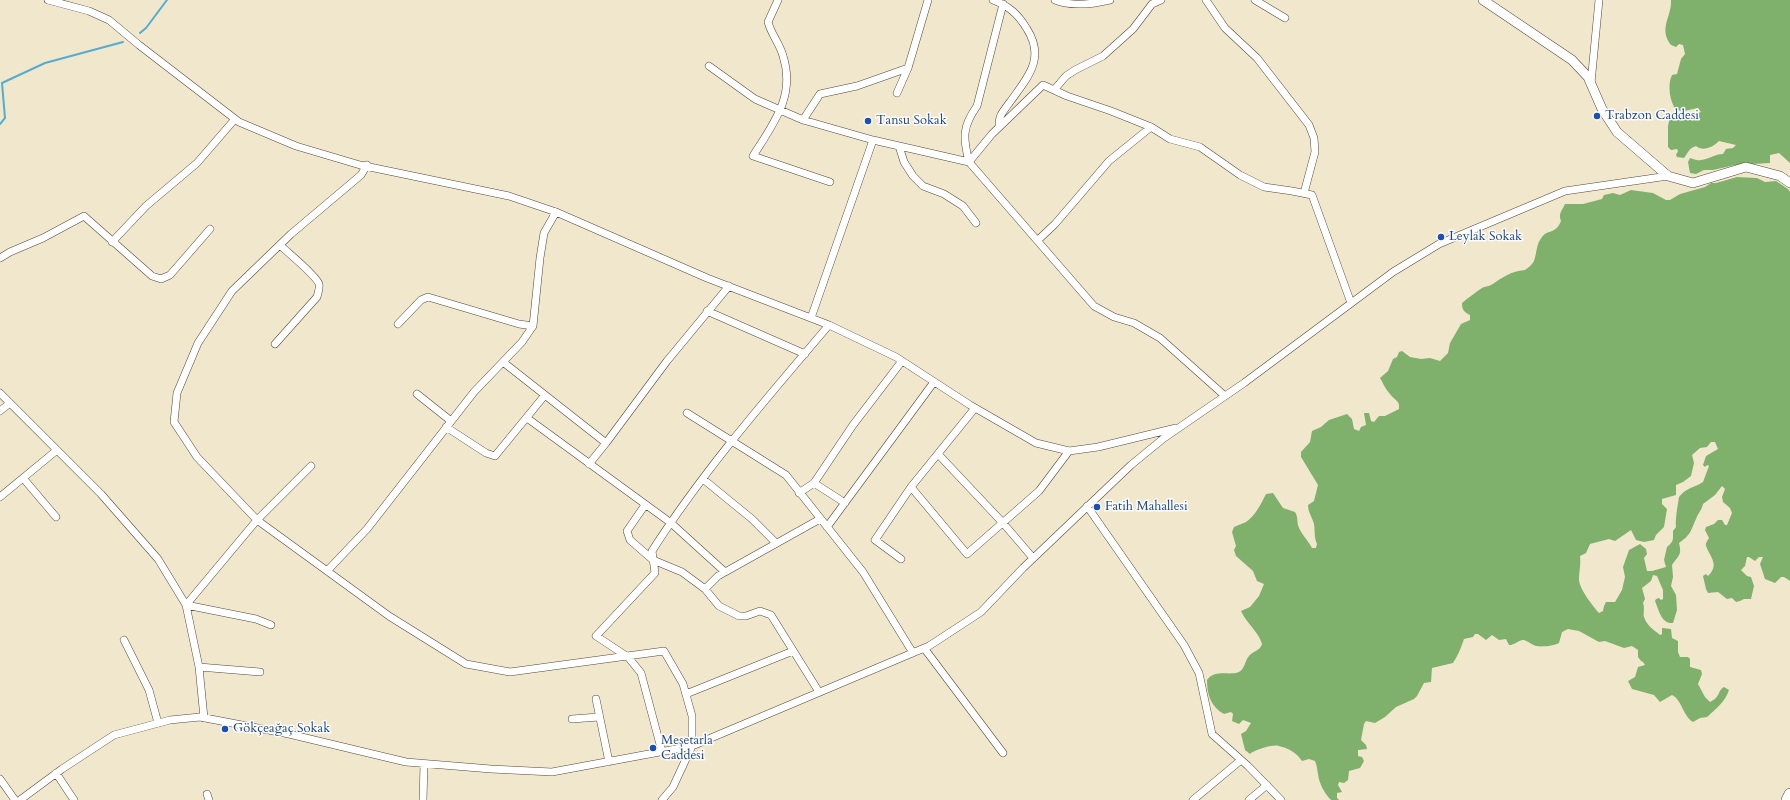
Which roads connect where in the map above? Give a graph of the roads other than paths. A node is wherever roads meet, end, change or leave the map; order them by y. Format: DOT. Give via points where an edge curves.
graph roads {
  1 [pos="48,0"];
  2 [pos="778,0"];
  3 [pos="928,0"];
  4 [pos="993,0"];
  5 [pos="1055,0"];
  6 [pos="1110,0"];
  7 [pos="1160,0"];
  8 [pos="1206,0"];
  9 [pos="1255,0"];
  10 [pos="1483,0"];
  11 [pos="1599,0"];
  12 [pos="1003,4"];
  13 [pos="1285,18"];
  14 [pos="709,66"];
  15 [pos="908,68"];
  16 [pos="1591,83"];
  17 [pos="1054,90"];
  18 [pos="897,93"];
  19 [pos="781,110"];
  20 [pos="235,119"];
  21 [pos="803,120"];
  22 [pos="999,127"];
  23 [pos="1151,127"];
  24 [pos="873,140"];
  25 [pos="899,146"];
  26 [pos="969,162"];
  27 [pos="366,165"];
  28 [pos="1668,176"];
  29 [pos="830,182"];
  30 [pos="1790,183"];
  31 [pos="1304,193"];
  32 [pos="556,212"];
  33 [pos="976,223"];
  34 [pos="210,229"];
  35 [pos="1038,240"];
  36 [pos="112,242"];
  37 [pos="280,245"];
  38 [pos="0,258"];
  39 [pos="730,286"];
  40 [pos="1351,303"];
  41 [pos="707,311"];
  42 [pos="811,318"];
  43 [pos="398,324"];
  44 [pos="533,326"];
  45 [pos="829,326"];
  46 [pos="275,344"];
  47 [pos="805,354"];
  48 [pos="902,361"];
  49 [pos="503,362"];
  50 [pos="934,382"];
  51 [pos="0,393"];
  52 [pos="417,394"];
  53 [pos="545,395"];
  54 [pos="1225,396"];
  55 [pos="10,403"];
  56 [pos="975,408"];
  57 [pos="0,411"];
  58 [pos="687,413"];
  59 [pos="527,418"];
  60 [pos="451,421"];
  61 [pos="1181,426"];
  62 [pos="446,427"];
  63 [pos="731,441"];
  64 [pos="606,444"];
  65 [pos="57,450"];
  66 [pos="1069,451"];
  67 [pos="938,454"];
  68 [pos="589,464"];
  69 [pos="311,466"];
  70 [pos="23,478"];
  71 [pos="703,479"];
  72 [pos="814,483"];
  73 [pos="911,487"];
  74 [pos="800,493"];
  75 [pos="0,497"];
  76 [pos="845,503"];
  77 [pos="645,505"];
  78 [pos="1087,506"];
  79 [pos="56,517"];
  80 [pos="820,518"];
  81 [pos="257,520"];
  82 [pos="671,523"];
  83 [pos="1003,523"];
  84 [pos="827,527"];
  85 [pos="776,543"];
  86 [pos="1033,558"];
  87 [pos="901,559"];
  88 [pos="653,560"];
  89 [pos="328,571"];
  90 [pos="725,572"];
  91 [pos="705,589"];
  92 [pos="186,605"];
  93 [pos="271,625"];
  94 [pos="124,640"];
  95 [pos="924,648"];
  96 [pos="793,651"];
  97 [pos="913,653"];
  98 [pos="628,657"];
  99 [pos="199,667"];
  100 [pos="260,672"];
  101 [pos="819,692"];
  102 [pos="686,694"];
  103 [pos="596,699"];
  104 [pos="599,717"];
  105 [pos="204,718"];
  106 [pos="572,719"];
  107 [pos="158,723"];
  108 [pos="692,746"];
  109 [pos="662,752"];
  110 [pos="1003,753"];
  111 [pos="1241,760"];
  112 [pos="609,762"];
  113 [pos="424,764"];
  114 [pos="56,773"];
  115 [pos="0,779"];
  116 [pos="1267,785"];
  117 [pos="1790,794"];
  118 [pos="15,800"];
  119 [pos="20,800"];
  120 [pos="74,800"];
  121 [pos="423,800"];
  122 [pos="662,800"];
  123 [pos="1193,800"];
  124 [pos="1249,800"];
  125 [pos="1281,800"];
  126 [pos="1787,800"];
  1 -- 20 [label="street" via="89,11 109,20"];
  2 -- 19 [label="street" via="768,22 783,56 786,72 785,99"];
  3 -- 15 [label="street"];
  4 -- 12 [label="street"];
  5 -- 6 [label="street" via="1095,4"];
  7 -- 17 [label="street" via="1152,4 1133,28 1103,56 1066,76"];
  8 -- 31 [label="street" via="1225,28 1257,58 1309,125 1314,138 1315,152"];
  9 -- 13 [label="street"];
  10 -- 16 [label="street" via="1572,60 1588,76"];
  11 -- 16 [label="street"];
  12 -- 22 [label="street" via="1019,16 1032,37 1035,52 1032,72 1000,116"];
  12 -- 26 [label="street" via="977,106 965,129 964,143"];
  14 -- 19 [label="street" via="755,99"];
  15 -- 18 [label="street"];
  15 -- 21 [label="street" via="857,86 820,94"];
  16 -- 28 [label="street" via="1602,109 1617,132"];
  17 -- 22 [label="street" via="1044,85"];
  17 -- 23 [label="street"];
  19 -- 21 [label="street"];
  19 -- 29 [label="street" via="753,156"];
  20 -- 27 [label="street" via="296,146"];
  20 -- 36 [label="street" via="197,163 146,206"];
  21 -- 24 [label="street"];
  22 -- 26 [label="street"];
  23 -- 31 [label="street" via="1170,139 1200,147 1240,175 1264,187"];
  23 -- 35 [label="street" via="1109,161"];
  24 -- 25 [label="street"];
  24 -- 42 [label="street"];
  25 -- 26 [label="street"];
  25 -- 33 [label="street" via="904,162 923,186 944,194 963,206"];
  26 -- 35 [label="street"];
  27 -- 32 [label="street" via="510,196"];
  27 -- 37 [label="street" via="362,174"];
  28 -- 30 [label="street" via="1693,183 1746,167 1780,176"];
  28 -- 40 [label="street" via="1564,191 1439,244 1393,272"];
  31 -- 40 [label="street" via="1312,195 1316,203"];
  32 -- 39 [label="street"];
  32 -- 44 [label="street" via="544,233"];
  34 -- 36 [label="street" via="170,275 161,279 152,276"];
  35 -- 54 [label="street" via="1094,306 1114,317 1134,323 1160,338"];
  36 -- 38 [label="street" via="84,216"];
  37 -- 46 [label="street" via="313,276 319,284 319,292"];
  37 -- 81 [label="street" via="232,291 198,344 177,393 174,422 197,457"];
  39 -- 41 [label="street"];
  39 -- 42 [label="street"];
  40 -- 54 [label="street"];
  41 -- 47 [label="street"];
  41 -- 64 [label="street" via="667,360"];
  42 -- 45 [label="street"];
  43 -- 44 [label="street" via="420,300 428,297"];
  44 -- 49 [label="street"];
  45 -- 47 [label="street"];
  45 -- 48 [label="street"];
  47 -- 63 [label="street"];
  48 -- 50 [label="street"];
  48 -- 72 [label="street" via="853,425"];
  49 -- 53 [label="street"];
  49 -- 60 [label="street"];
  50 -- 56 [label="street"];
  50 -- 76 [label="street"];
  51 -- 55 [label="street"];
  52 -- 60 [label="street"];
  53 -- 59 [label="street"];
  53 -- 64 [label="street"];
  54 -- 61 [label="street"];
  55 -- 57 [label="street"];
  55 -- 65 [label="street"];
  56 -- 66 [label="street" via="1036,443"];
  56 -- 67 [label="street"];
  58 -- 63 [label="street"];
  59 -- 62 [label="street" via="495,456 486,453"];
  59 -- 68 [label="street"];
  60 -- 62 [label="street"];
  61 -- 66 [label="street" via="1098,447"];
  61 -- 78 [label="street" via="1131,465"];
  62 -- 89 [label="street" via="367,529"];
  63 -- 71 [label="street"];
  63 -- 74 [label="street" via="786,475"];
  64 -- 68 [label="street"];
  65 -- 70 [label="street"];
  65 -- 92 [label="street" via="101,494 158,559"];
  66 -- 83 [label="street" via="1038,491"];
  67 -- 73 [label="street"];
  67 -- 83 [label="street"];
  68 -- 77 [label="street"];
  69 -- 81 [label="street"];
  70 -- 75 [label="street"];
  70 -- 79 [label="street"];
  71 -- 82 [label="street"];
  71 -- 85 [label="street" via="752,519"];
  72 -- 74 [label="street"];
  72 -- 76 [label="street"];
  73 -- 83 [label="street" via="967,554"];
  73 -- 87 [label="street" via="876,540"];
  74 -- 80 [label="street"];
  76 -- 84 [label="street"];
  77 -- 82 [label="street"];
  77 -- 88 [label="street" via="627,531 630,540"];
  78 -- 86 [label="street"];
  78 -- 111 [label="street" via="1184,645 1199,673 1212,734"];
  80 -- 84 [label="street"];
  80 -- 85 [label="street"];
  81 -- 89 [label="street"];
  81 -- 92 [label="street"];
  82 -- 88 [label="street" via="652,551"];
  82 -- 90 [label="street"];
  83 -- 86 [label="street"];
  84 -- 97 [label="street" via="863,572"];
  85 -- 90 [label="street"];
  86 -- 95 [label="street" via="981,612"];
  88 -- 91 [label="street" via="682,572"];
  88 -- 98 [label="street" via="655,573 596,636"];
  89 -- 98 [label="street" via="389,616 466,664 510,672"];
  90 -- 91 [label="street"];
  91 -- 96 [label="street" via="719,606 739,616 760,611 771,615"];
  92 -- 93 [label="street" via="256,619"];
  92 -- 99 [label="street"];
  94 -- 107 [label="street" via="149,690"];
  95 -- 97 [label="street"];
  95 -- 110 [label="street"];
  96 -- 101 [label="street"];
  96 -- 102 [label="street"];
  97 -- 101 [label="street"];
  98 -- 102 [label="street" via="664,651"];
  98 -- 109 [label="street" via="641,673"];
  99 -- 100 [label="street"];
  99 -- 105 [label="street"];
  101 -- 108 [label="street"];
  102 -- 108 [label="street" via="692,716"];
  103 -- 104 [label="street"];
  104 -- 106 [label="street"];
  104 -- 112 [label="street"];
  105 -- 107 [label="street"];
  105 -- 113 [label="street"];
  107 -- 114 [label="street" via="114,735"];
  108 -- 109 [label="street"];
  108 -- 122 [label="street" via="674,787"];
  109 -- 112 [label="street"];
  111 -- 116 [label="street"];
  111 -- 123 [label="street"];
  112 -- 113 [label="street" via="552,772"];
  113 -- 121 [label="street"];
  114 -- 119 [label="street"];
  114 -- 120 [label="street"];
  115 -- 118 [label="street"];
  116 -- 124 [label="street"];
  116 -- 125 [label="street"];
  117 -- 126 [label="main road"];
}
